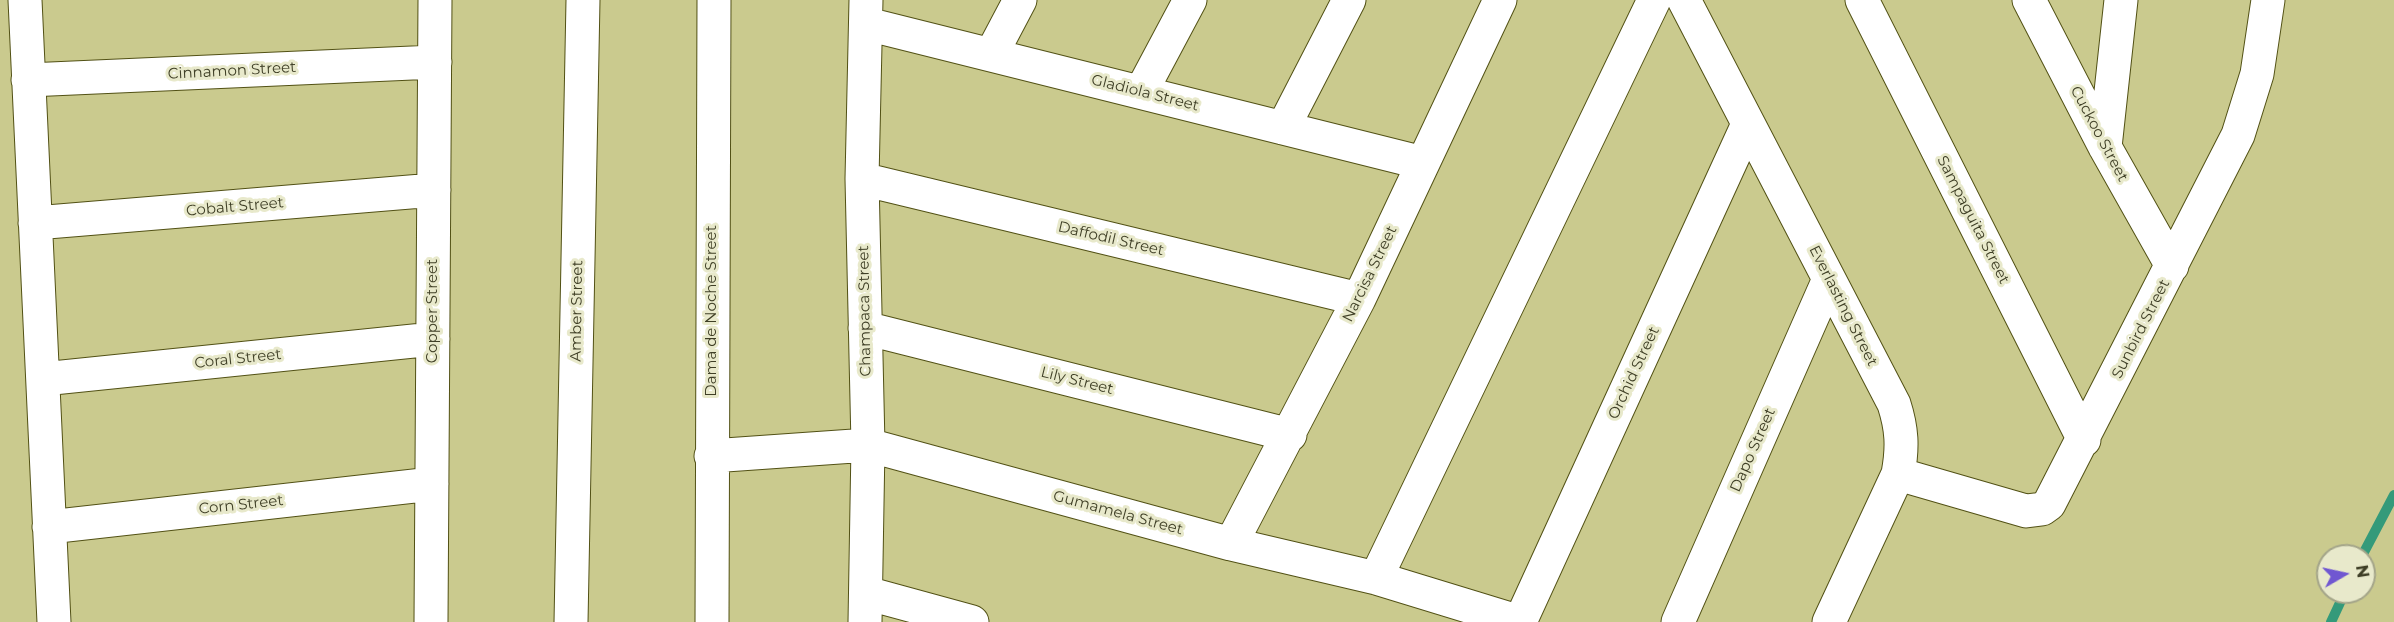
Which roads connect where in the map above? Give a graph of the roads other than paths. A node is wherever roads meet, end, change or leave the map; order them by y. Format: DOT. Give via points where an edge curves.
graph roads {
  1 [pos="25,0"];
  2 [pos="435,0"];
  3 [pos="583,0"];
  4 [pos="714,0"];
  5 [pos="1020,0"];
  6 [pos="1190,0"];
  7 [pos="1348,0"];
  8 [pos="1500,0"];
  9 [pos="1654,0"];
  10 [pos="1684,0"];
  11 [pos="1862,0"];
  12 [pos="2029,0"];
  13 [pos="2121,0"];
  14 [pos="2268,0"];
  15 [pos="866,12"];
  16 [pos="991,55"];
  17 [pos="435,62"];
  18 [pos="28,80"];
  19 [pos="1141,92"];
  20 [pos="1748,124"];
  21 [pos="1283,128"];
  22 [pos="2105,147"];
  23 [pos="1424,163"];
  24 [pos="862,179"];
  25 [pos="434,190"];
  26 [pos="35,224"];
  27 [pos="2172,267"];
  28 [pos="1829,279"];
  29 [pos="1359,299"];
  30 [pos="865,328"];
  31 [pos="433,339"];
  32 [pos="43,379"];
  33 [pos="1290,435"];
  34 [pos="2084,440"];
  35 [pos="868,445"];
  36 [pos="711,456"];
  37 [pos="1898,474"];
  38 [pos="432,484"];
  39 [pos="49,527"];
  40 [pos="1231,544"];
  41 [pos="1376,578"];
  42 [pos="866,608"];
  43 [pos="54,622"];
  44 [pos="431,622"];
  45 [pos="571,622"];
  46 [pos="712,622"];
  47 [pos="972,622"];
  48 [pos="1520,622"];
  49 [pos="1678,622"];
  50 [pos="1829,622"];
  1 -- 18 [label="street"];
  2 -- 17 [label="street, Copper Street"];
  3 -- 45 [label="street, Amber Street"];
  4 -- 36 [label="street, Dama de Noche Street"];
  5 -- 16 [label="street"];
  6 -- 19 [label="street"];
  7 -- 21 [label="street"];
  8 -- 23 [label="street, Narcisa Street"];
  9 -- 41 [label="street"];
  10 -- 20 [label="street, Everlasting Street"];
  11 -- 34 [label="street, Sampaguita Street"];
  12 -- 22 [label="street, Cuckoo Street"];
  13 -- 22 [label="street"];
  14 -- 27 [label="street, Sunbird Street" via="2257,74 2238,135"];
  15 -- 16 [label="street, Gladiola Street"];
  15 -- 24 [label="street, Champaca Street"];
  16 -- 19 [label="street, Gladiola Street"];
  17 -- 18 [label="street, Cinnamon Street"];
  17 -- 25 [label="street, Copper Street"];
  18 -- 26 [label="street"];
  19 -- 21 [label="street, Gladiola Street"];
  20 -- 28 [label="street, Everlasting Street"];
  20 -- 48 [label="street, Orchid Street"];
  21 -- 23 [label="street, Gladiola Street"];
  22 -- 27 [label="street, Cuckoo Street"];
  23 -- 29 [label="street, Narcisa Street"];
  24 -- 29 [label="street, Daffodil Street"];
  24 -- 30 [label="street, Champaca Street"];
  25 -- 26 [label="street, Cobalt Street"];
  25 -- 31 [label="street, Copper Street"];
  26 -- 32 [label="street"];
  27 -- 34 [label="street, Sunbird Street"];
  28 -- 37 [label="street, Everlasting Street" via="1894,404 1902,430"];
  28 -- 49 [label="street, Dapo Street"];
  29 -- 33 [label="street, Narcisa Street"];
  30 -- 33 [label="street, Lily Street"];
  30 -- 35 [label="street, Champaca Street"];
  31 -- 32 [label="street, Coral Street"];
  31 -- 38 [label="street, Copper Street"];
  32 -- 39 [label="street"];
  33 -- 40 [label="street, Narcisa Street"];
  34 -- 37 [label="street, Sunbird Street" via="2049,504 2035,511"];
  35 -- 36 [label="street, Gumamela Street"];
  35 -- 40 [label="street, Gumamela Street"];
  35 -- 42 [label="street, Champaca Street"];
  36 -- 46 [label="street, Dama de Noche Street"];
  37 -- 50 [label="street, Everlasting Street"];
  38 -- 39 [label="street, Corn Street"];
  38 -- 44 [label="street, Copper Street"];
  39 -- 43 [label="street"];
  40 -- 41 [label="street, Gumamela Street"];
  41 -- 48 [label="street, Gumamela Street"];
  42 -- 47 [label="street"];
}
